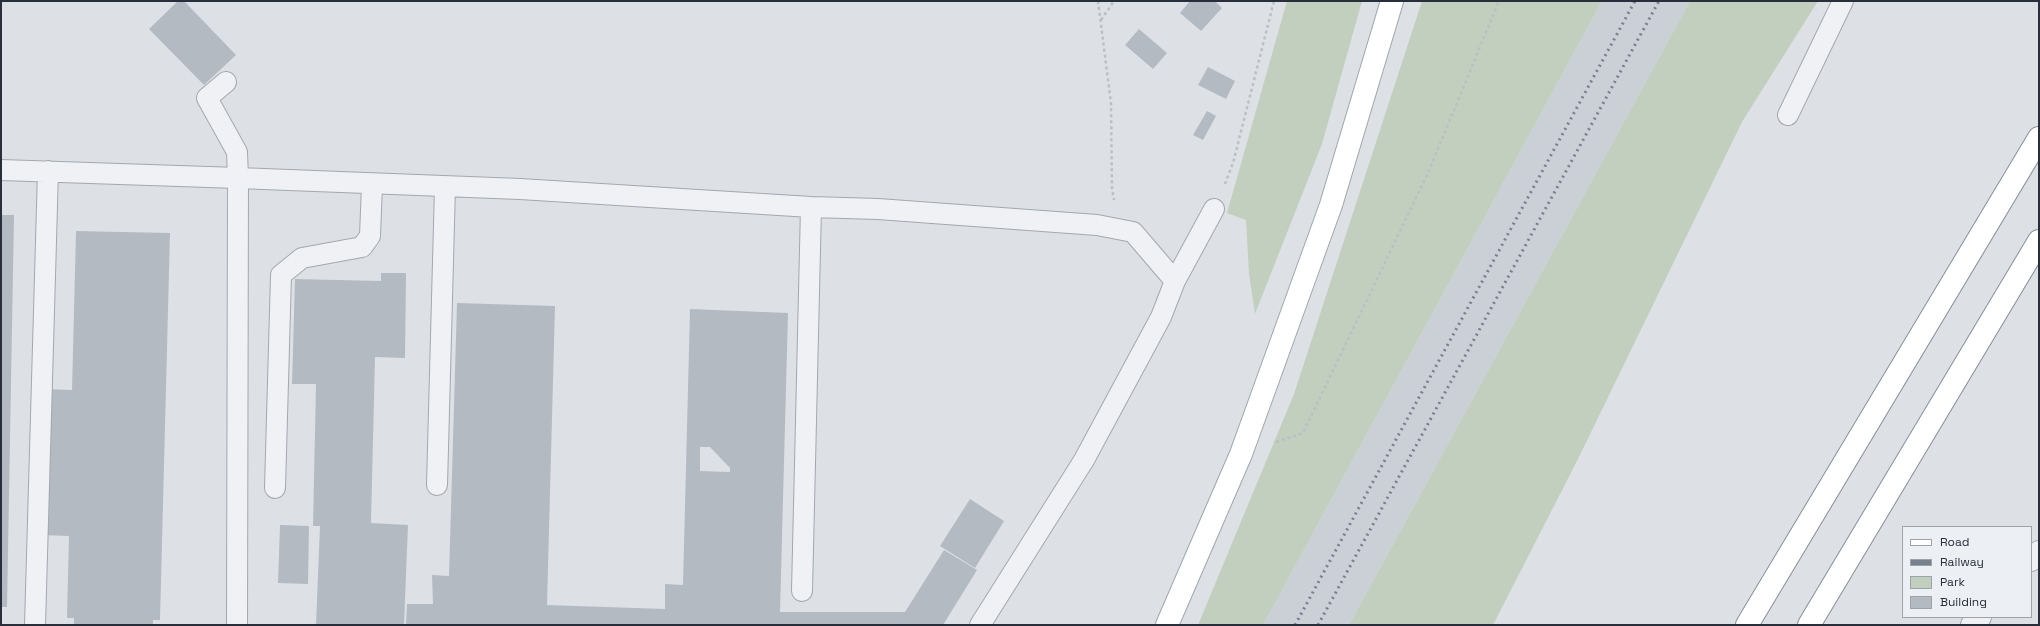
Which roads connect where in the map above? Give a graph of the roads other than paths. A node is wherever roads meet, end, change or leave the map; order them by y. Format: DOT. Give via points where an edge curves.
graph roads {
  1 [pos="1392,1"];
  2 [pos="1843,1"];
  3 [pos="226,82"];
  4 [pos="1788,115"];
  5 [pos="2039,138"];
  6 [pos="1,170"];
  7 [pos="48,171"];
  8 [pos="238,178"];
  9 [pos="372,185"];
  10 [pos="445,187"];
  11 [pos="811,207"];
  12 [pos="1214,209"];
  13 [pos="2039,241"];
  14 [pos="1175,281"];
  15 [pos="437,485"];
  16 [pos="275,488"];
  17 [pos="802,591"];
  18 [pos="35,625"];
  19 [pos="237,625"];
  20 [pos="980,625"];
  21 [pos="1167,625"];
  22 [pos="1747,625"];
  23 [pos="1809,625"];
  1 -- 21 [label="main road" via="1331,205 1241,454"];
  2 -- 4 [label="lane"];
  3 -- 8 [label="lane" via="207,98 237,152"];
  5 -- 22 [label="main road"];
  6 -- 7 [label="lane"];
  7 -- 8 [label="lane"];
  7 -- 18 [label="lane"];
  8 -- 9 [label="lane"];
  8 -- 19 [label="lane"];
  9 -- 10 [label="lane"];
  9 -- 16 [label="lane" via="370,236 362,247 302,258 281,274"];
  10 -- 11 [label="lane" via="520,189"];
  10 -- 15 [label="lane"];
  11 -- 14 [label="lane" via="878,209 1119,228 1133,232"];
  11 -- 17 [label="lane"];
  12 -- 14 [label="lane"];
  13 -- 23 [label="main road"];
  14 -- 20 [label="lane" via="1161,317 1084,460"];
}
